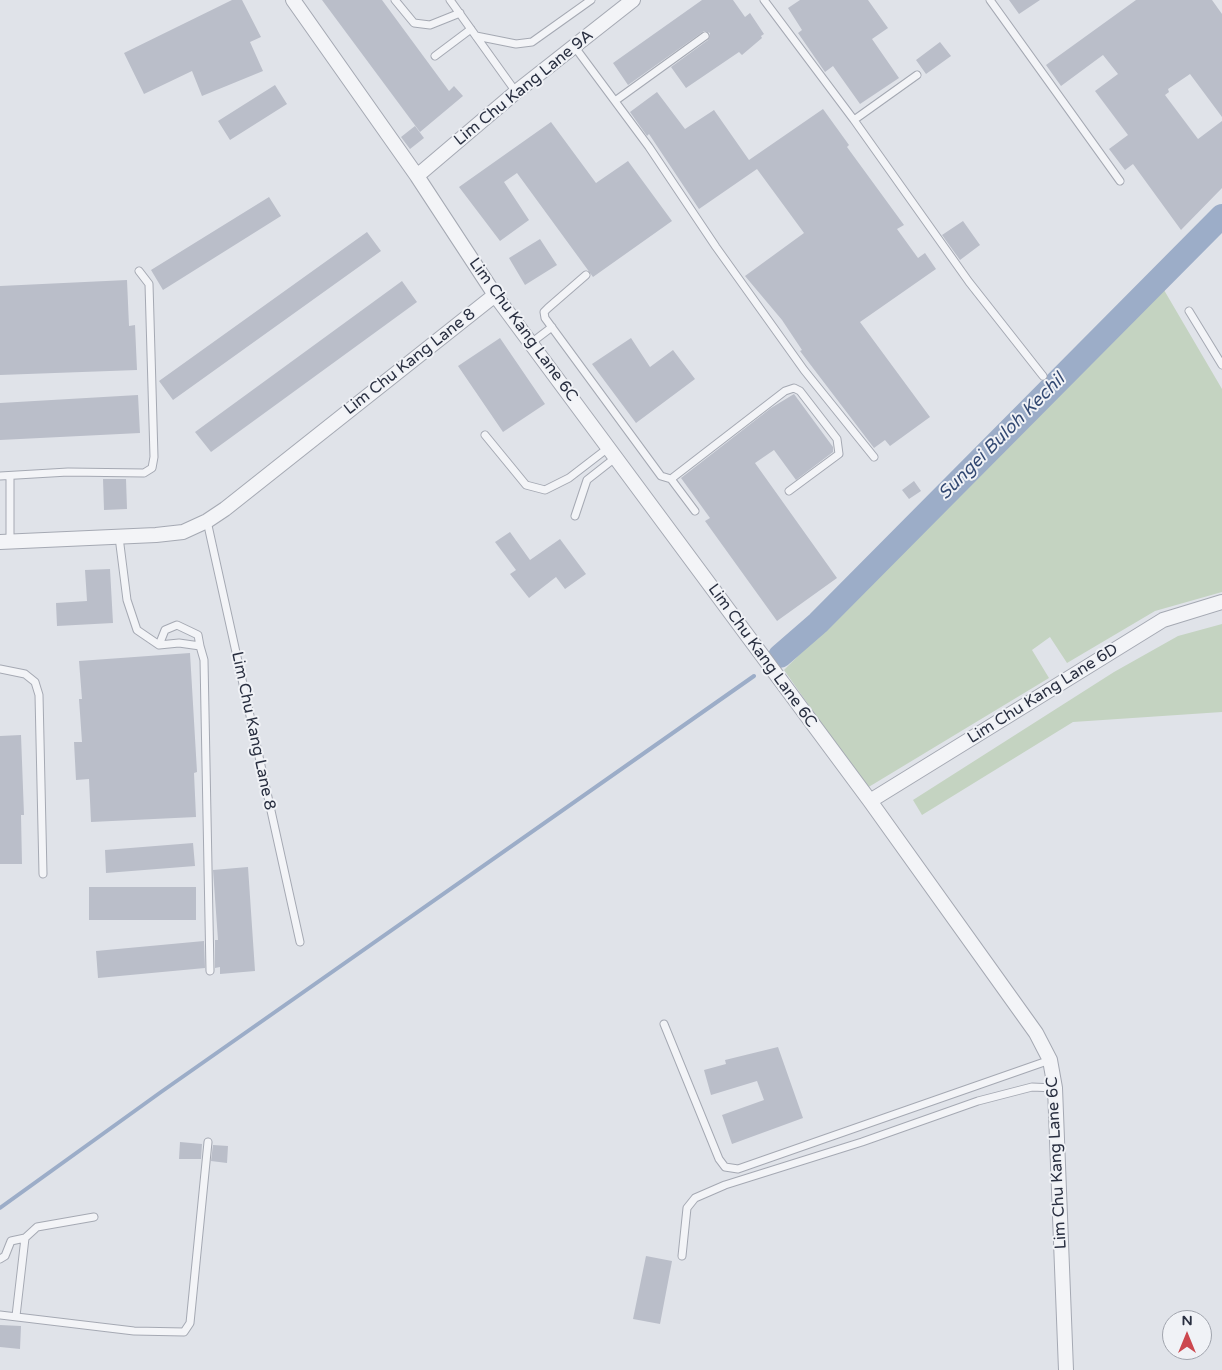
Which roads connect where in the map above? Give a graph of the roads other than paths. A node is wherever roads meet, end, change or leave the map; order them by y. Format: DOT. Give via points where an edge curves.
graph roads {
  1 [pos="293,0"];
  2 [pos="395,0"];
  3 [pos="450,0"];
  4 [pos="592,0"];
  5 [pos="633,0"];
  6 [pos="764,0"];
  7 [pos="990,0"];
  8 [pos="460,13"];
  9 [pos="471,29"];
  10 [pos="476,36"];
  11 [pos="705,36"];
  12 [pos="574,46"];
  13 [pos="435,56"];
  14 [pos="917,75"];
  15 [pos="516,92"];
  16 [pos="615,101"];
  17 [pos="854,120"];
  18 [pos="417,176"];
  19 [pos="1120,181"];
  20 [pos="139,271"];
  21 [pos="586,275"];
  22 [pos="495,295"];
  23 [pos="1189,311"];
  24 [pos="552,327"];
  25 [pos="531,343"];
  26 [pos="1222,365"];
  27 [pos="1043,376"];
  28 [pos="485,435"];
  29 [pos="612,453"];
  30 [pos="874,457"];
  31 [pos="0,476"];
  32 [pos="10,477"];
  33 [pos="671,479"];
  34 [pos="789,492"];
  35 [pos="694,511"];
  36 [pos="575,516"];
  37 [pos="207,521"];
  38 [pos="120,537"];
  39 [pos="5,542"];
  40 [pos="1222,602"];
  41 [pos="159,645"];
  42 [pos="200,646"];
  43 [pos="0,669"];
  44 [pos="870,801"];
  45 [pos="43,874"];
  46 [pos="300,942"];
  47 [pos="210,972"];
  48 [pos="664,1024"];
  49 [pos="1050,1060"];
  50 [pos="1055,1088"];
  51 [pos="208,1142"];
  52 [pos="94,1216"];
  53 [pos="25,1238"];
  54 [pos="682,1256"];
  55 [pos="0,1258"];
  56 [pos="0,1315"];
  57 [pos="16,1316"];
  58 [pos="1066,1370"];
  1 -- 18 [label="street, Lim Chu Kang Lane 6C"];
  2 -- 8 [label="lane" via="414,23 430,25"];
  3 -- 8 [label="lane"];
  4 -- 10 [label="lane" via="532,42 516,44"];
  5 -- 12 [label="street, Lim Chu Kang Lane 9A"];
  6 -- 17 [label="lane"];
  7 -- 19 [label="lane"];
  8 -- 9 [label="lane"];
  9 -- 10 [label="lane"];
  9 -- 13 [label="lane"];
  10 -- 15 [label="lane"];
  11 -- 16 [label="lane"];
  12 -- 15 [label="street, Lim Chu Kang Lane 9A"];
  12 -- 16 [label="lane"];
  14 -- 17 [label="lane"];
  15 -- 18 [label="street, Lim Chu Kang Lane 9A"];
  16 -- 30 [label="lane" via="804,370"];
  17 -- 27 [label="lane" via="969,282"];
  18 -- 22 [label="street, Lim Chu Kang Lane 6C"];
  20 -- 32 [label="lane" via="148,284 152,468 144,473 68,472"];
  21 -- 24 [label="lane" via="544,312"];
  22 -- 25 [label="street, Lim Chu Kang Lane 6C"];
  22 -- 37 [label="street, Lim Chu Kang Lane 8"];
  23 -- 26 [label="lane"];
  24 -- 25 [label="lane"];
  24 -- 33 [label="lane" via="661,476"];
  25 -- 29 [label="street, Lim Chu Kang Lane 6C"];
  28 -- 29 [label="lane" via="526,485 545,490"];
  29 -- 36 [label="lane" via="587,480"];
  29 -- 44 [label="street, Lim Chu Kang Lane 6C"];
  31 -- 32 [label="lane"];
  32 -- 39 [label="lane"];
  33 -- 34 [label="lane" via="785,391 794,388 800,391 836,440 839,454"];
  33 -- 35 [label="lane"];
  37 -- 38 [label="street, Lim Chu Kang Lane 8" via="182,532"];
  37 -- 46 [label="lane, Lim Chu Kang Lane 8"];
  38 -- 39 [label="street, Lim Chu Kang Lane 8"];
  38 -- 41 [label="lane" via="127,600 138,630"];
  40 -- 44 [label="street, Lim Chu Kang Lane 6D" via="1164,620"];
  41 -- 42 [label="lane"];
  41 -- 42 [label="lane" via="165,630 177,625 198,635"];
  42 -- 47 [label="lane" via="204,660"];
  43 -- 45 [label="lane" via="24,674 35,682 39,695"];
  44 -- 49 [label="street, Lim Chu Kang Lane 6C" via="1036,1033"];
  48 -- 49 [label="lane" via="719,1159 725,1167 738,1169"];
  49 -- 50 [label="street, Lim Chu Kang Lane 6C"];
  50 -- 54 [label="lane" via="1032,1087 978,1101 862,1142 725,1184 694,1198 687,1208"];
  50 -- 58 [label="street, Lim Chu Kang Lane 6C"];
  51 -- 57 [label="lane" via="190,1323 184,1332 134,1330"];
  52 -- 53 [label="lane" via="37,1227"];
  53 -- 55 [label="lane" via="12,1241 5,1256"];
  53 -- 57 [label="lane"];
  56 -- 57 [label="lane"];
}
